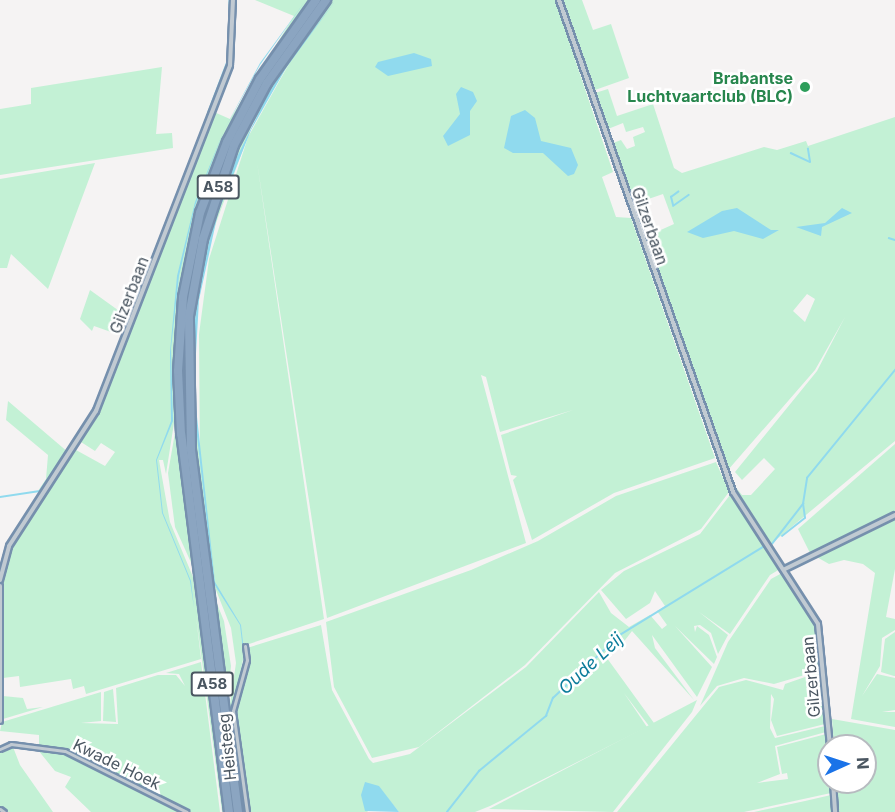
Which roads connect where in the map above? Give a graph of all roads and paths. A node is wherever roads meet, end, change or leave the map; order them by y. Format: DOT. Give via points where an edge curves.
graph roads {
  1 [pos="233,0"];
  2 [pos="316,0"];
  3 [pos="326,0"];
  4 [pos="559,0"];
  5 [pos="895,515"];
  6 [pos="785,569"];
  7 [pos="0,580"];
  8 [pos="0,586"];
  9 [pos="245,646"];
  10 [pos="1,704"];
  11 [pos="0,721"];
  12 [pos="829,734"];
  13 [pos="0,749"];
  14 [pos="834,794"];
  15 [pos="0,809"];
  16 [pos="4,812"];
  17 [pos="187,812"];
  18 [pos="229,812"];
  19 [pos="238,812"];
  20 [pos="247,812"];
  21 [pos="835,812"];
  1 -- 7 [label="street, Gilzerbaan" via="230,65 96,411 9,546"];
  2 -- 18 [label="highway, A58" via="260,79 227,142 201,213 183,297 178,360 181,434"];
  3 -- 19 [label="highway, A58" via="267,82 234,145 205,231 189,316 191,449"];
  4 -- 6 [label="street, Gilzerbaan" via="732,493"];
  5 -- 6 [label="street"];
  6 -- 12 [label="street, Gilzerbaan" via="820,631"];
  8 -- 10 [label="street"];
  9 -- 20 [label="street, Heisteeg" via="247,660 233,711"];
  10 -- 11 [label="street"];
  13 -- 17 [label="street, Kwade Hoek" via="11,744 65,751"];
  14 -- 21 [label="street"];
  15 -- 16 [label="street"];
}
